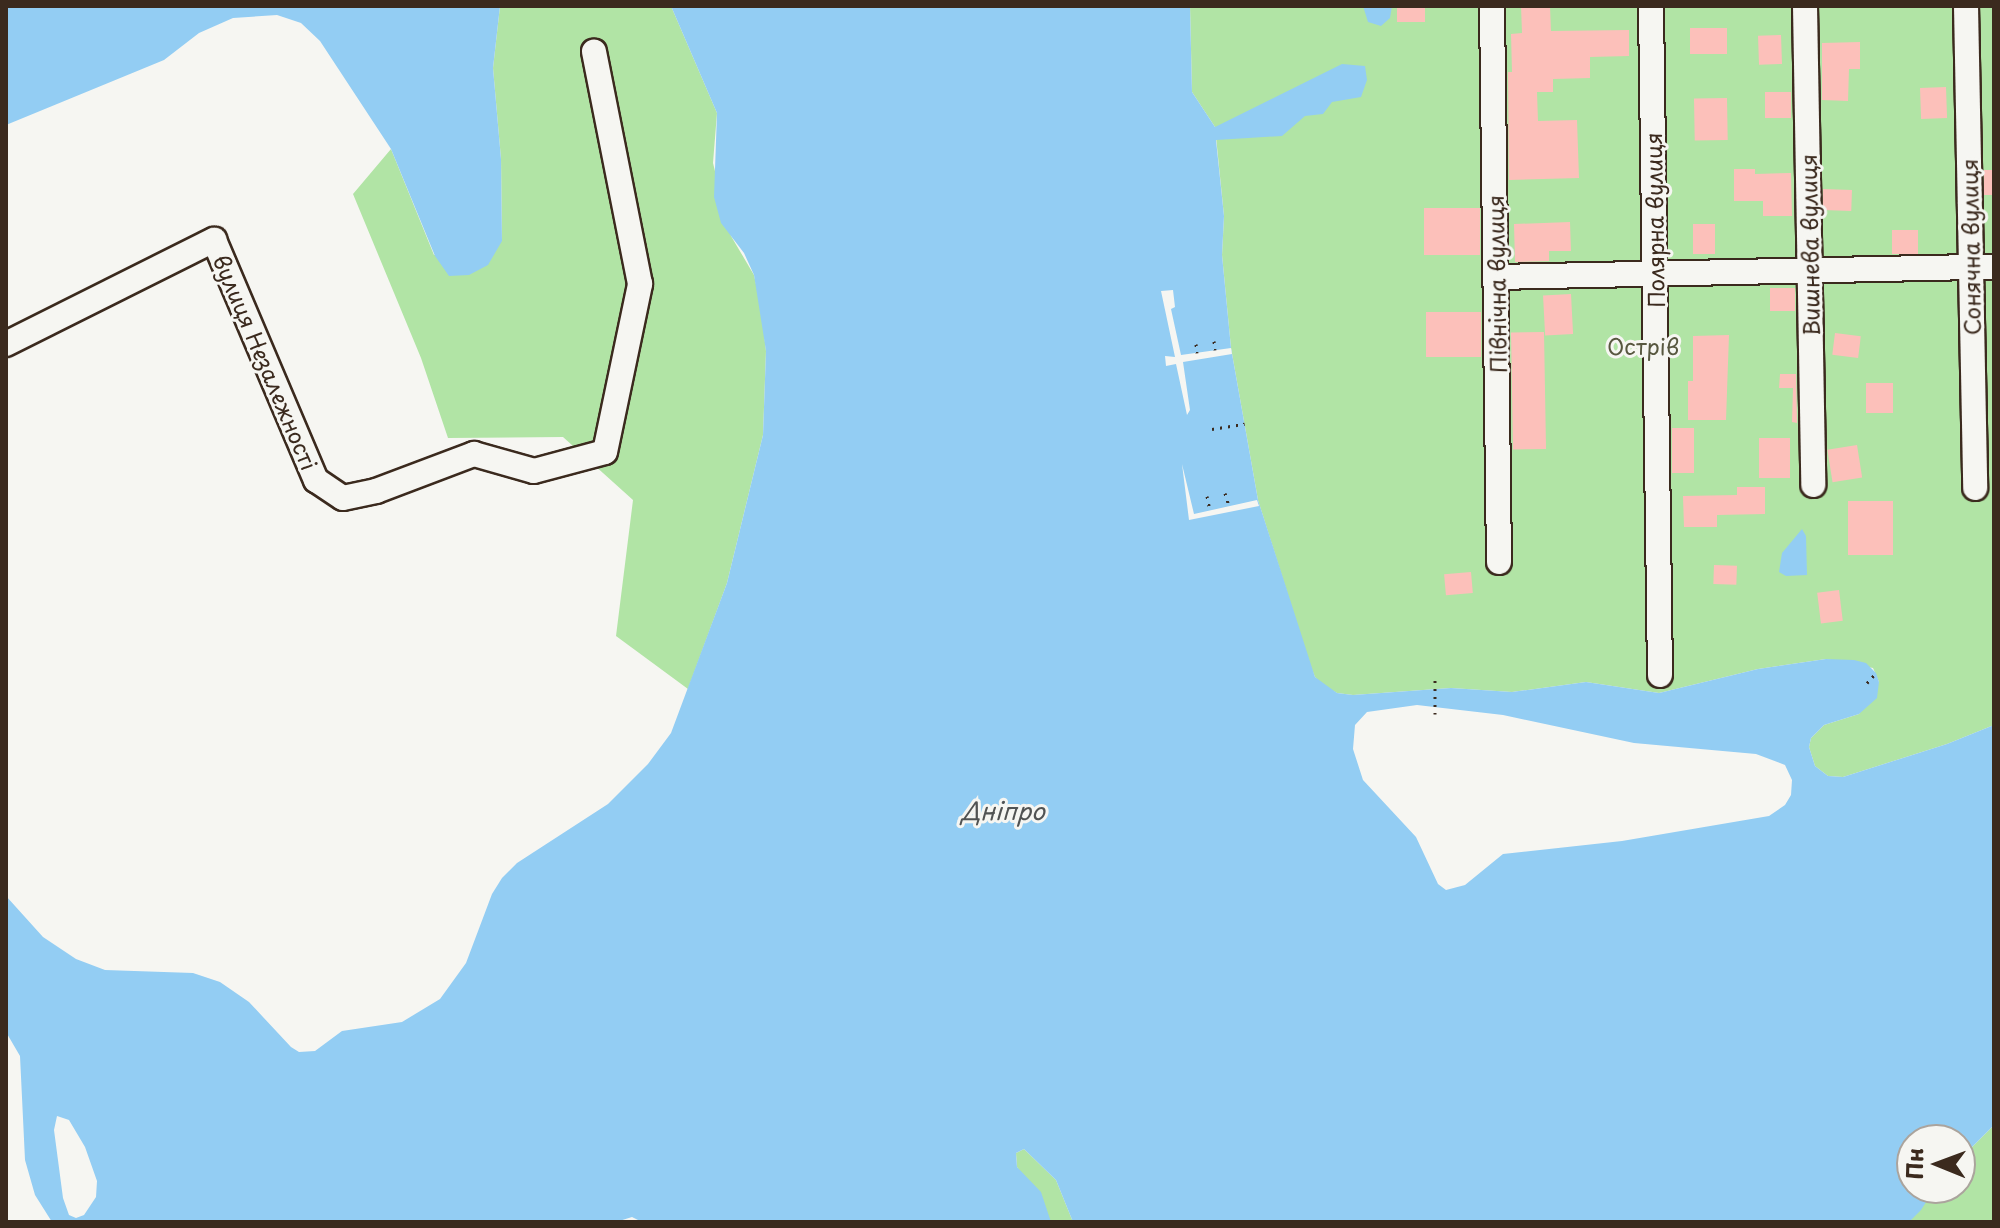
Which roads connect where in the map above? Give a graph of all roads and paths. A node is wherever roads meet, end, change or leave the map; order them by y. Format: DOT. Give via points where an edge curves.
graph roads {
  1 [pos="1492,6"];
  2 [pos="1651,6"];
  3 [pos="1805,6"];
  4 [pos="1966,6"];
  5 [pos="594,51"];
  6 [pos="1982,267"];
  7 [pos="1810,271"];
  8 [pos="1655,274"];
  9 [pos="1496,277"];
  10 [pos="1214,341"];
  11 [pos="6,344"];
  12 [pos="1196,344"];
  13 [pos="1215,350"];
  14 [pos="1197,353"];
  15 [pos="1245,424"];
  16 [pos="1212,429"];
  17 [pos="1813,485"];
  18 [pos="1975,488"];
  19 [pos="1225,493"];
  20 [pos="1207,496"];
  21 [pos="1229,506"];
  22 [pos="1210,510"];
  23 [pos="1499,562"];
  24 [pos="1876,673"];
  25 [pos="1660,675"];
  26 [pos="1435,680"];
  27 [pos="1867,683"];
  28 [pos="1435,714"];
  1 -- 9 [label="street, Північна вулиця"];
  2 -- 8 [label="street, Полярна вулиця"];
  3 -- 7 [label="street, Вишнева вулиця"];
  4 -- 6 [label="street, Сонячна вулиця"];
  5 -- 11 [label="street, вулиця Незалежності" via="640,284 605,452 534,471 474,454 343,498 316,480 214,240"];
  6 -- 7 [label="street"];
  6 -- 18 [label="street, Сонячна вулиця"];
  7 -- 8 [label="street"];
  7 -- 17 [label="street, Вишнева вулиця"];
  8 -- 9 [label="street"];
  8 -- 25 [label="street, Полярна вулиця"];
  9 -- 23 [label="street, Північна вулиця"];
  10 -- 13 [label="path"];
  12 -- 14 [label="path"];
  15 -- 16 [label="path"];
  19 -- 21 [label="path"];
  20 -- 22 [label="path"];
  24 -- 27 [label="path"];
  26 -- 28 [label="path"];
}
